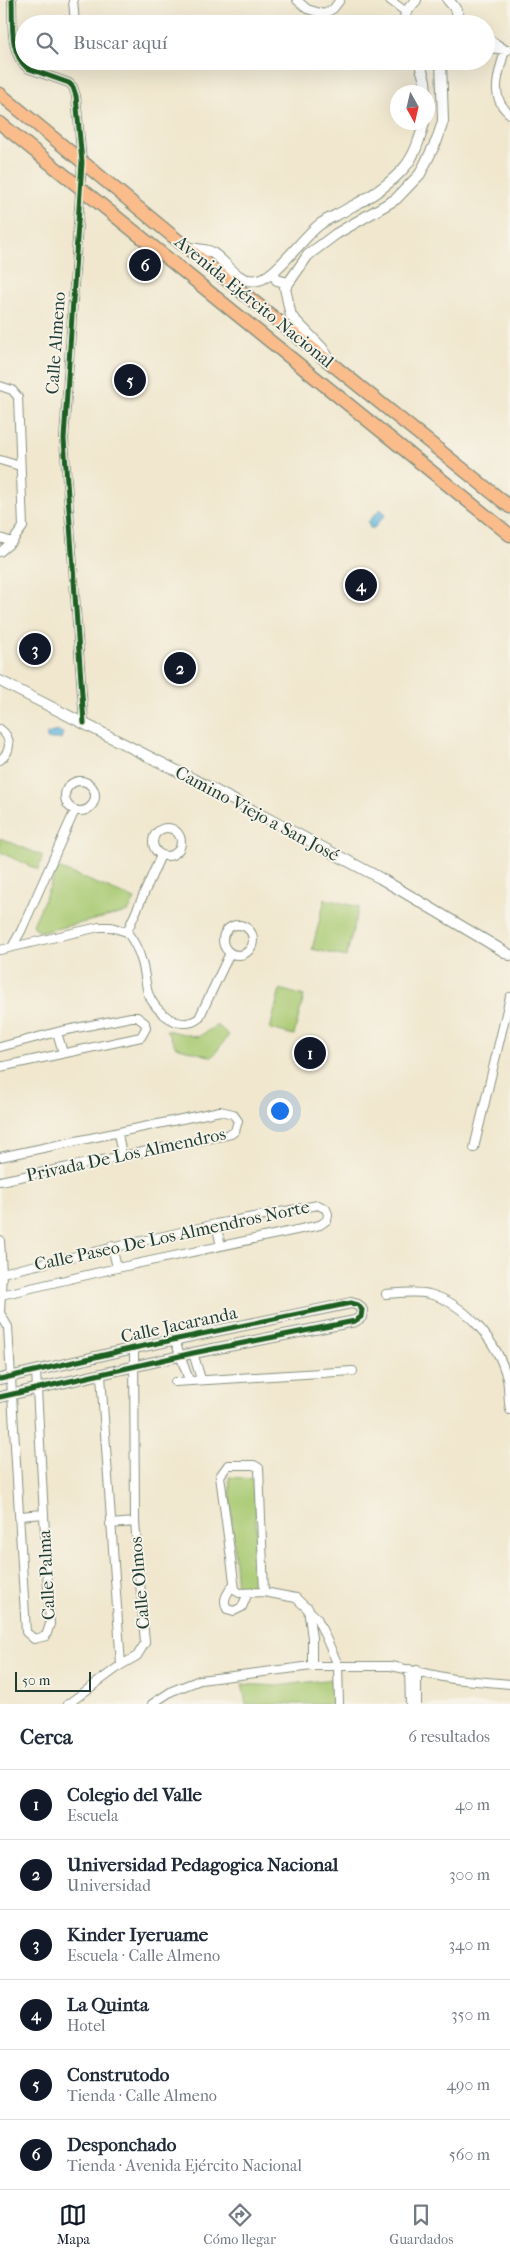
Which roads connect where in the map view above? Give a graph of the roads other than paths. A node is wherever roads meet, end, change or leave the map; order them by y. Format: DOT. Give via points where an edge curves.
graph roads {
  1 [pos="12,0"];
  2 [pos="297,0"];
  3 [pos="340,0"];
  4 [pos="390,0"];
  5 [pos="415,0"];
  6 [pos="448,0"];
  7 [pos="75,1"];
  8 [pos="406,12"];
  9 [pos="75,15"];
  10 [pos="406,15"];
  11 [pos="458,15"];
  12 [pos="15,39"];
  13 [pos="495,42"];
  14 [pos="495,49"];
  15 [pos="508,50"];
  16 [pos="34,70"];
  17 [pos="422,70"];
  18 [pos="441,70"];
  19 [pos="425,85"];
  20 [pos="0,94"];
  21 [pos="510,114"];
  22 [pos="0,123"];
  23 [pos="421,130"];
  24 [pos="82,162"];
  25 [pos="406,166"];
  26 [pos="420,174"];
  27 [pos="79,187"];
  28 [pos="187,248"];
  29 [pos="273,273"];
  30 [pos="288,283"];
  31 [pos="333,365"];
  32 [pos="0,386"];
  33 [pos="0,460"];
  34 [pos="20,466"];
  35 [pos="510,507"];
  36 [pos="510,535"];
  37 [pos="0,538"];
  38 [pos="12,542"];
  39 [pos="0,552"];
  40 [pos="0,681"];
  41 [pos="84,723"];
  42 [pos="0,729"];
  43 [pos="0,760"];
  44 [pos="75,810"];
  45 [pos="161,855"];
  46 [pos="127,932"];
  47 [pos="12,947"];
  48 [pos="0,950"];
  49 [pos="230,953"];
  50 [pos="510,955"];
  51 [pos="510,997"];
  52 [pos="57,1032"];
  53 [pos="0,1047"];
  54 [pos="63,1053"];
  55 [pos="0,1067"];
  56 [pos="118,1134"];
  57 [pos="474,1148"];
  58 [pos="122,1155"];
  59 [pos="0,1157"];
  60 [pos="0,1181"];
  61 [pos="216,1224"];
  62 [pos="0,1240"];
  63 [pos="112,1246"];
  64 [pos="221,1246"];
  65 [pos="117,1268"];
  66 [pos="2,1273"];
  67 [pos="386,1294"];
  68 [pos="1,1295"];
  69 [pos="0,1313"];
  70 [pos="258,1323"];
  71 [pos="175,1340"];
  72 [pos="261,1340"];
  73 [pos="134,1348"];
  74 [pos="193,1353"];
  75 [pos="180,1356"];
  76 [pos="135,1367"];
  77 [pos="353,1370"];
  78 [pos="36,1371"];
  79 [pos="101,1375"];
  80 [pos="11,1377"];
  81 [pos="201,1379"];
  82 [pos="0,1380"];
  83 [pos="189,1380"];
  84 [pos="175,1382"];
  85 [pos="37,1388"];
  86 [pos="12,1394"];
  87 [pos="0,1397"];
  88 [pos="510,1410"];
  89 [pos="43,1514"];
  90 [pos="20,1516"];
  91 [pos="135,1522"];
  92 [pos="110,1524"];
  93 [pos="233,1585"];
  94 [pos="264,1592"];
  95 [pos="248,1593"];
  96 [pos="308,1608"];
  97 [pos="327,1637"];
  98 [pos="312,1638"];
  99 [pos="122,1665"];
  100 [pos="338,1665"];
  101 [pos="312,1666"];
  102 [pos="408,1669"];
  103 [pos="417,1670"];
  104 [pos="510,1684"];
  105 [pos="68,1704"];
  106 [pos="152,1704"];
  107 [pos="339,1704"];
  108 [pos="410,1704"];
  109 [pos="417,1704"];
  1 -- 12 [label="street, Calle Almeno"];
  2 -- 3 [label="street" via="307,9 324,14"];
  4 -- 8 [label="street"];
  5 -- 8 [label="street"];
  6 -- 11 [label="street" via="455,6"];
  7 -- 9 [label="street"];
  8 -- 10 [label="street"];
  13 -- 15 [label="street"];
  14 -- 15 [label="street"];
  15 -- 21 [label="street" via="496,84 497,100"];
  16 -- 24 [label="street, Calle Almeno" via="61,78 73,87"];
  17 -- 19 [label="street"];
  18 -- 26 [label="street" via="443,121"];
  20 -- 24 [label="main road, Avenida Ejército Nacional"];
  22 -- 27 [label="main road, Avenida Ejército Nacional"];
  23 -- 25 [label="street"];
  24 -- 27 [label="street, Calle Almeno"];
  24 -- 28 [label="main road, Avenida Ejército Nacional"];
  25 -- 26 [label="street"];
  25 -- 29 [label="street" via="388,184 320,224"];
  26 -- 30 [label="street" via="396,199 336,234 308,255"];
  27 -- 36 [label="main road, Avenida Ejército Nacional"];
  27 -- 41 [label="street, Calle Almeno" via="64,439"];
  28 -- 29 [label="street" via="210,252 240,278 255,281"];
  28 -- 31 [label="main road, Avenida Ejército Nacional"];
  29 -- 30 [label="street" via="277,280"];
  30 -- 31 [label="street" via="285,288 292,316"];
  31 -- 35 [label="main road, Avenida Ejército Nacional"];
  32 -- 34 [label="street" via="16,393 19,401"];
  33 -- 34 [label="street"];
  34 -- 38 [label="street" via="23,527"];
  37 -- 38 [label="street"];
  38 -- 39 [label="street"];
  40 -- 41 [label="street, Camino Viejo a San José"];
  41 -- 50 [label="street, Camino Viejo a San José" via="380,878"];
  42 -- 43 [label="street" via="6,734 9,745 6,755"];
  44 -- 44 [label="street" via="90,808 95,799 94,789 87,782 78,781 66,790 68,804"];
  44 -- 47 [label="street"];
  45 -- 46 [label="street"];
  46 -- 47 [label="street" via="99,927"];
  46 -- 49 [label="street" via="142,961 153,1003 179,1023 194,1022 199,1018"];
  47 -- 48 [label="street"];
  51 -- 57 [label="street"];
  52 -- 53 [label="street"];
  52 -- 54 [label="street"];
  52 -- 54 [label="street" via="131,1017 145,1023 141,1037"];
  54 -- 55 [label="street"];
  56 -- 58 [label="street"];
  56 -- 58 [label="street, Privada De Los Almendros" via="220,1111 233,1114 238,1121 235,1131 230,1134"];
  56 -- 59 [label="street, Privada De Los Almendros"];
  58 -- 60 [label="street, Privada De Los Almendros"];
  61 -- 63 [label="street, Calle Paseo De Los Almendros Norte"];
  61 -- 64 [label="street"];
  61 -- 64 [label="street, Calle Paseo De Los Almendros Norte" via="318,1205 328,1214 327,1220 320,1225"];
  62 -- 66 [label="street"];
  63 -- 65 [label="street"];
  63 -- 66 [label="street, Calle Paseo De Los Almendros Norte"];
  64 -- 65 [label="street, Calle Paseo De Los Almendros Norte"];
  65 -- 68 [label="street, Calle Paseo De Los Almendros Norte"];
  66 -- 68 [label="street"];
  67 -- 88 [label="street" via="428,1294 461,1311 488,1338 503,1366 508,1380"];
  68 -- 69 [label="street"];
  69 -- 80 [label="street, Calle Palma" via="8,1328"];
  70 -- 71 [label="street, Calle Jacaranda"];
  70 -- 72 [label="street"];
  70 -- 72 [label="street, Calle Jacaranda" via="351,1303 362,1310 361,1317 355,1321"];
  71 -- 73 [label="street, Calle Jacaranda"];
  71 -- 75 [label="street, Calle Jacaranda"];
  72 -- 74 [label="street"];
  73 -- 76 [label="street, Calle Olmos"];
  73 -- 78 [label="street, Calle Jacaranda"];
  74 -- 75 [label="street"];
  74 -- 81 [label="street, Calle Jacaranda"];
  75 -- 76 [label="street"];
  75 -- 83 [label="street, Calle Jacaranda"];
  76 -- 79 [label="street"];
  76 -- 91 [label="street, Calle Olmos"];
  77 -- 81 [label="street"];
  78 -- 80 [label="street, Calle Jacaranda"];
  78 -- 85 [label="street, Calle Palma"];
  79 -- 85 [label="street"];
  79 -- 92 [label="street, Calle Olmos"];
  80 -- 82 [label="street, Calle Jacaranda"];
  80 -- 86 [label="street, Calle Palma"];
  81 -- 83 [label="street"];
  83 -- 84 [label="street"];
  85 -- 86 [label="street"];
  85 -- 89 [label="street, Calle Palma"];
  86 -- 87 [label="street"];
  86 -- 90 [label="street, Calle Palma"];
  89 -- 90 [label="street"];
  89 -- 90 [label="street, Calle Palma" via="50,1624 48,1634 41,1639 31,1638 26,1632"];
  91 -- 92 [label="street"];
  91 -- 99 [label="street, Calle Olmos" via="145,1644 138,1656"];
  92 -- 99 [label="street, Calle Olmos"];
  93 -- 94 [label="street" via="220,1476 228,1465 254,1465 260,1473"];
  93 -- 95 [label="street" via="236,1592"];
  93 -- 95 [label="street" via="225,1596 227,1609 234,1611 242,1607"];
  94 -- 95 [label="street"];
  94 -- 96 [label="street" via="296,1598"];
  96 -- 97 [label="street"];
  96 -- 98 [label="street"];
  97 -- 98 [label="street"];
  97 -- 100 [label="street"];
  98 -- 101 [label="street"];
  99 -- 105 [label="street"];
  100 -- 101 [label="street"];
  100 -- 102 [label="street"];
  100 -- 107 [label="street"];
  101 -- 106 [label="street" via="200,1680 172,1691"];
  102 -- 103 [label="street"];
  102 -- 108 [label="street"];
  103 -- 104 [label="street" via="452,1679"];
  103 -- 109 [label="street"];
}
